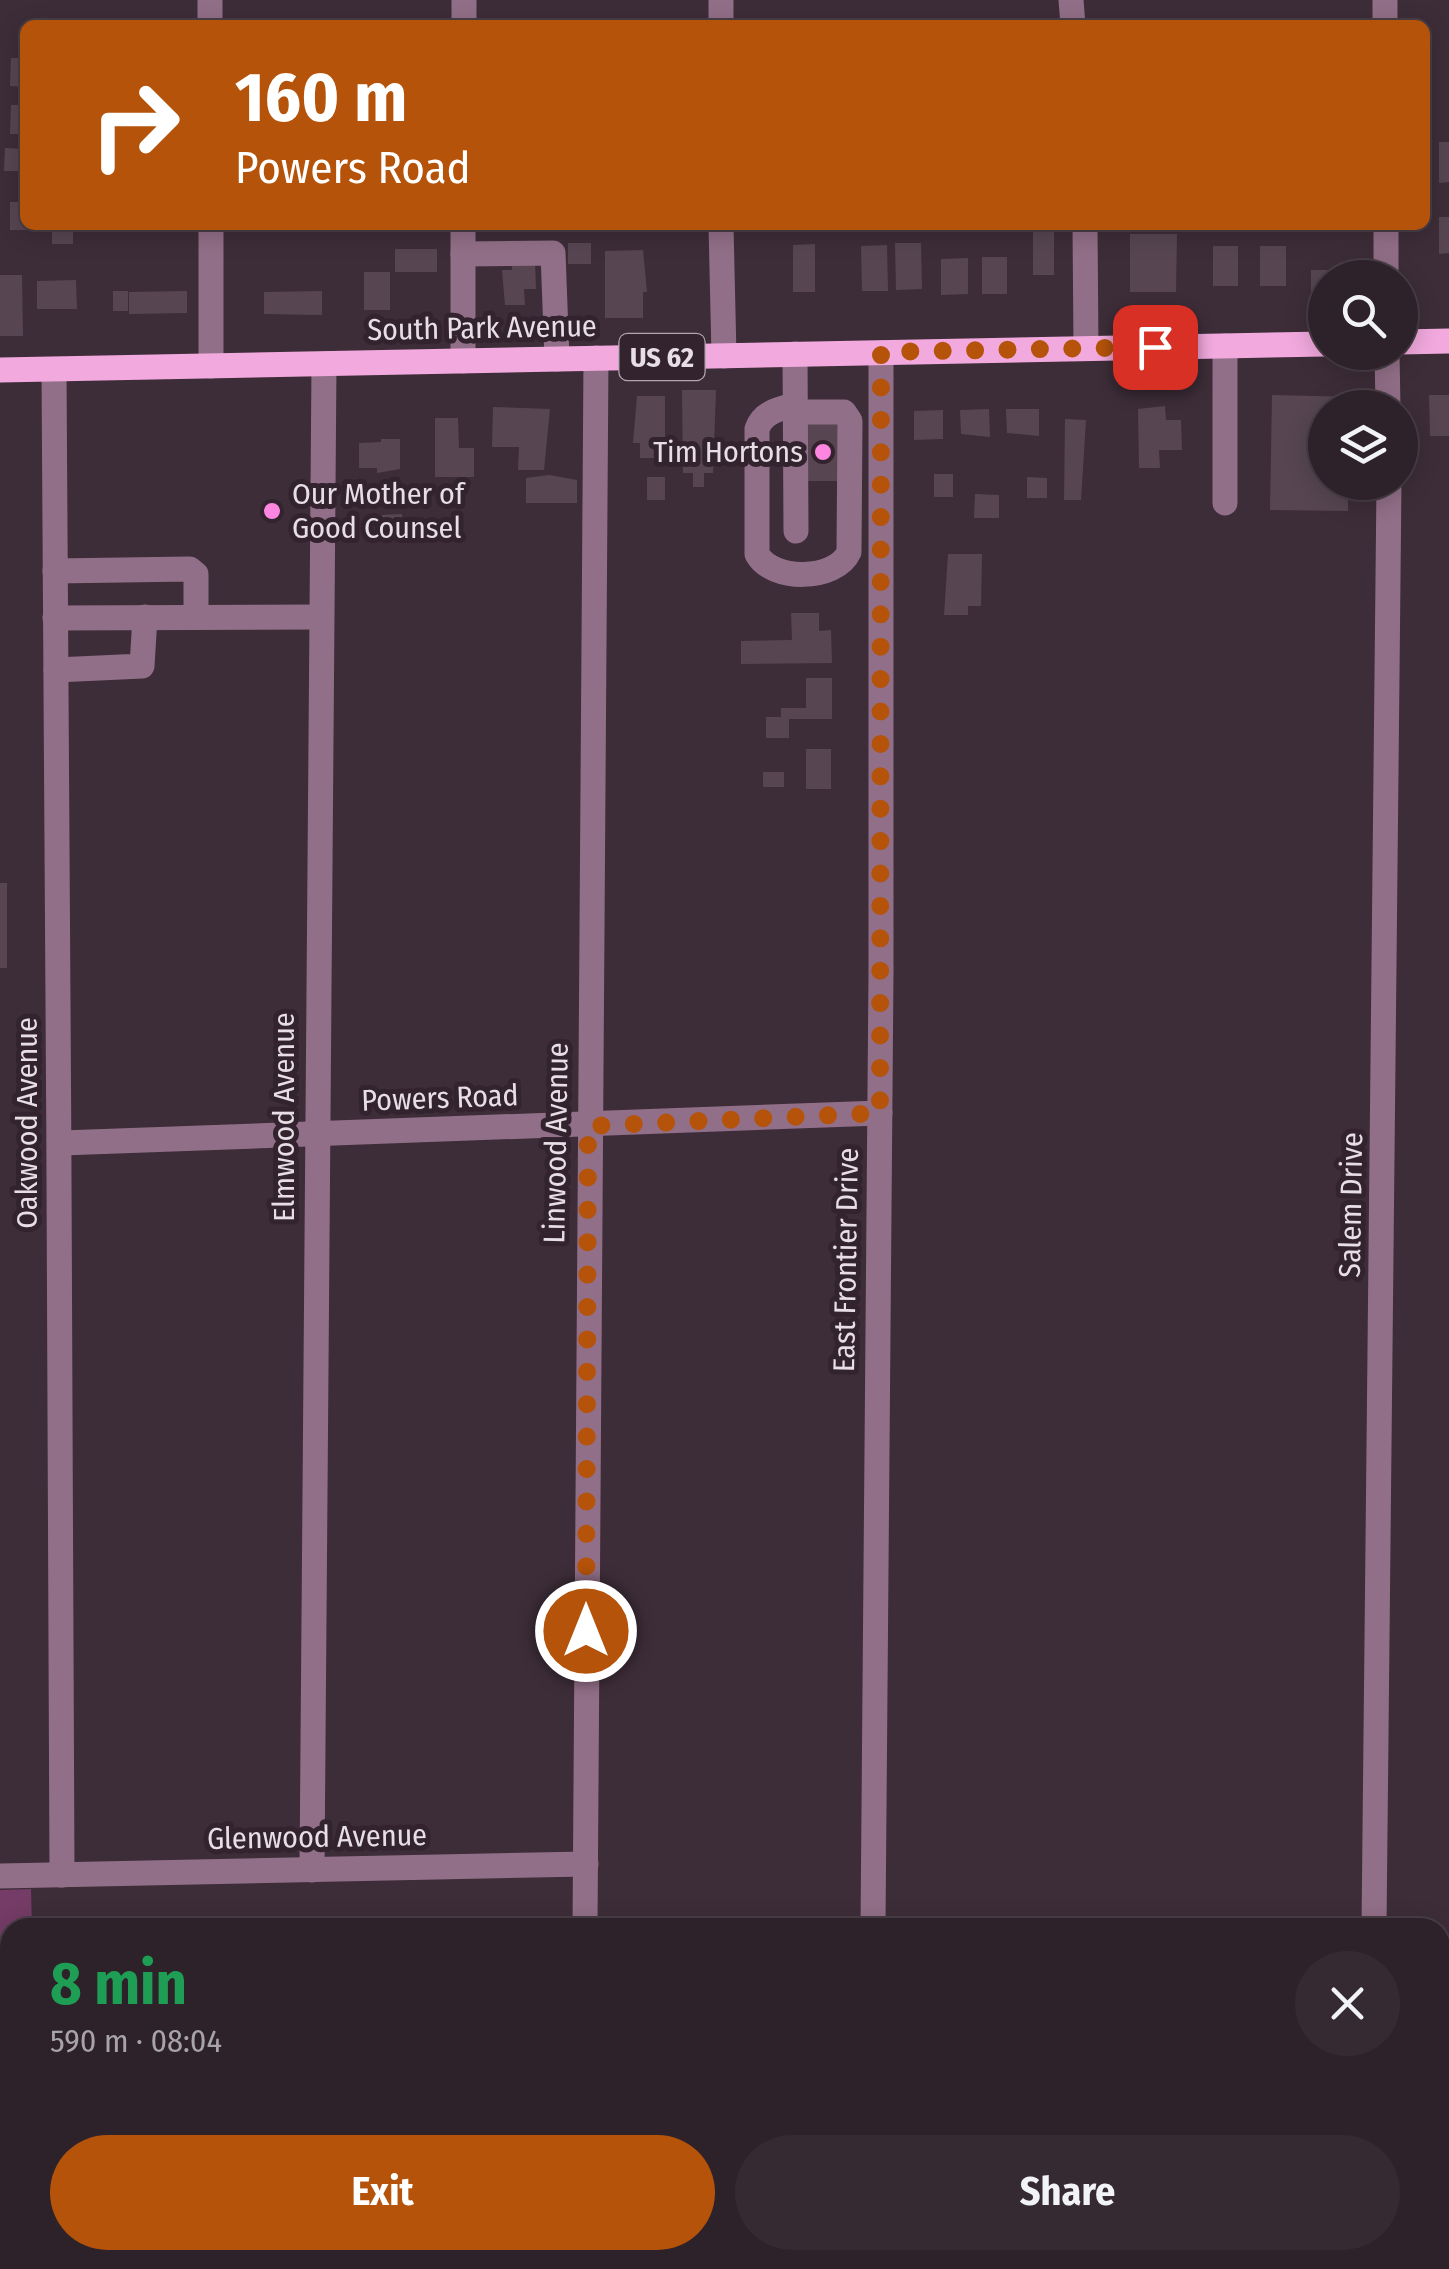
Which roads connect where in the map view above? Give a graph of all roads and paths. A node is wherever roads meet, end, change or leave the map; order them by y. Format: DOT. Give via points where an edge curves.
graph roads {
  1 [pos="211,230"];
  2 [pos="463,230"];
  3 [pos="722,230"];
  4 [pos="1084,230"];
  5 [pos="1386,230"];
  6 [pos="463,254"];
  7 [pos="1386,260"];
  8 [pos="1449,340"];
  9 [pos="1418,341"];
  10 [pos="1308,344"];
  11 [pos="1224,346"];
  12 [pos="1086,348"];
  13 [pos="881,352"];
  14 [pos="795,354"];
  15 [pos="724,356"];
  16 [pos="596,358"];
  17 [pos="556,359"];
  18 [pos="463,361"];
  19 [pos="324,364"];
  20 [pos="211,366"];
  21 [pos="0,370"];
  22 [pos="54,370"];
  23 [pos="796,408"];
  24 [pos="1389,500"];
  25 [pos="1225,502"];
  26 [pos="796,530"];
  27 [pos="55,571"];
  28 [pos="321,616"];
  29 [pos="145,617"];
  30 [pos="196,617"];
  31 [pos="56,618"];
  32 [pos="56,670"];
  33 [pos="880,1113"];
  34 [pos="588,1126"];
  35 [pos="318,1134"];
  36 [pos="62,1142"];
  37 [pos="586,1864"];
  38 [pos="312,1870"];
  39 [pos="56,1875"];
  40 [pos="0,1876"];
  41 [pos="585,1918"];
  42 [pos="872,1918"];
  43 [pos="1374,1918"];
  1 -- 20 [label="street"];
  2 -- 6 [label="street"];
  3 -- 15 [label="street"];
  4 -- 12 [label="street"];
  5 -- 7 [label="street"];
  6 -- 17 [label="street" via="553,253"];
  6 -- 18 [label="street"];
  8 -- 9 [label="main road"];
  10 -- 11 [label="main road, South Park Avenue / US 62"];
  11 -- 12 [label="main road, South Park Avenue / US 62"];
  11 -- 25 [label="street"];
  12 -- 13 [label="main road, South Park Avenue / US 62"];
  13 -- 14 [label="main road, South Park Avenue / US 62"];
  13 -- 33 [label="street, East Frontier Drive"];
  14 -- 15 [label="main road, South Park Avenue / US 62"];
  14 -- 23 [label="street"];
  15 -- 16 [label="main road, South Park Avenue / US 62"];
  16 -- 17 [label="main road, South Park Avenue / US 62"];
  16 -- 34 [label="street, Linwood Avenue"];
  17 -- 18 [label="main road, South Park Avenue / US 62"];
  18 -- 19 [label="main road, South Park Avenue / US 62"];
  19 -- 20 [label="main road, South Park Avenue / US 62"];
  19 -- 28 [label="street, Elmwood Avenue"];
  20 -- 22 [label="main road, South Park Avenue / US 62"];
  21 -- 22 [label="main road, South Park Avenue / US 62"];
  22 -- 27 [label="street, Oakwood Avenue"];
  23 -- 23 [label="street" via="774,410 756,428 757,554 774,572 831,572 849,552 850,421 844,412"];
  23 -- 26 [label="street"];
  24 -- 43 [label="street, Salem Drive"];
  27 -- 30 [label="street" via="190,569 196,574"];
  27 -- 31 [label="street, Oakwood Avenue"];
  28 -- 30 [label="street"];
  28 -- 35 [label="street, Elmwood Avenue"];
  29 -- 30 [label="street"];
  29 -- 31 [label="street"];
  29 -- 32 [label="street" via="142,666"];
  31 -- 32 [label="street, Oakwood Avenue"];
  32 -- 36 [label="street, Oakwood Avenue"];
  33 -- 34 [label="street, Powers Road"];
  33 -- 42 [label="street, East Frontier Drive"];
  34 -- 35 [label="street, Powers Road"];
  34 -- 37 [label="street, Linwood Avenue"];
  35 -- 36 [label="street, Powers Road"];
  35 -- 38 [label="street, Elmwood Avenue"];
  36 -- 39 [label="street, Oakwood Avenue"];
  37 -- 38 [label="street, Glenwood Avenue"];
  37 -- 41 [label="street, Linwood Avenue"];
  38 -- 39 [label="street, Glenwood Avenue"];
  39 -- 40 [label="street, Glenwood Avenue"];
}
